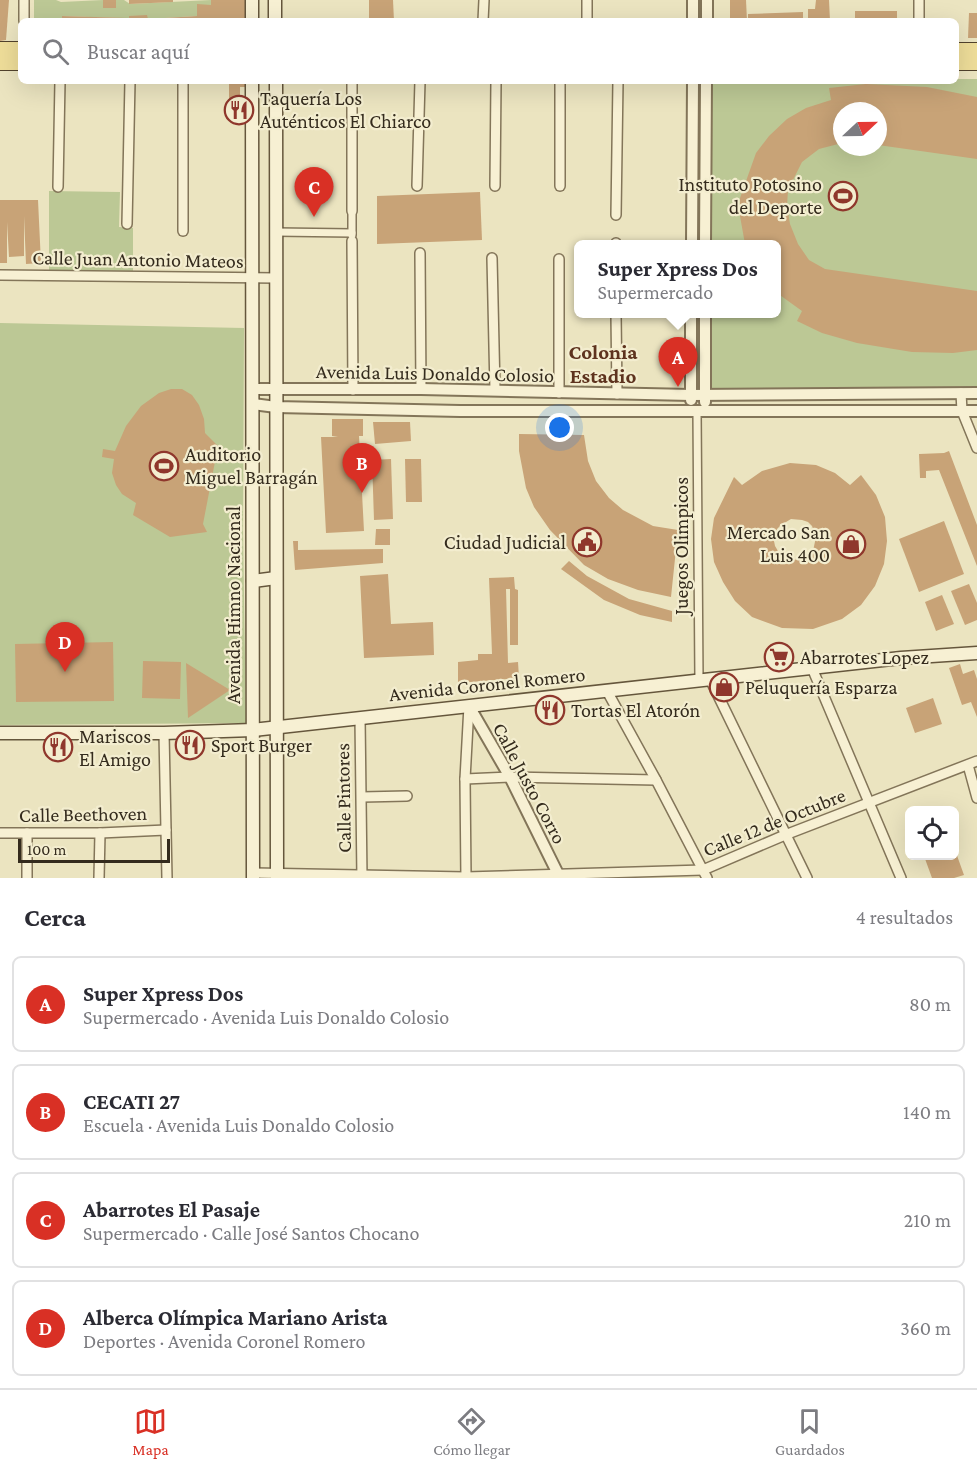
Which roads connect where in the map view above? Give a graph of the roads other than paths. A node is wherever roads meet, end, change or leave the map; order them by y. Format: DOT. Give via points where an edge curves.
graph roads {
  1 [pos="24,0"];
  2 [pos="252,0"];
  3 [pos="275,0"];
  4 [pos="484,0"];
  5 [pos="587,0"];
  6 [pos="693,0"];
  7 [pos="707,0"];
  8 [pos="919,0"];
  9 [pos="24,18"];
  10 [pos="252,18"];
  11 [pos="275,18"];
  12 [pos="483,18"];
  13 [pos="587,18"];
  14 [pos="693,18"];
  15 [pos="706,18"];
  16 [pos="919,18"];
  17 [pos="0,49"];
  18 [pos="18,49"];
  19 [pos="959,50"];
  20 [pos="977,50"];
  21 [pos="0,63"];
  22 [pos="18,63"];
  23 [pos="959,63"];
  24 [pos="977,63"];
  25 [pos="60,84"];
  26 [pos="130,84"];
  27 [pos="183,84"];
  28 [pos="252,84"];
  29 [pos="276,84"];
  30 [pos="352,84"];
  31 [pos="420,84"];
  32 [pos="496,84"];
  33 [pos="560,84"];
  34 [pos="618,84"];
  35 [pos="693,84"];
  36 [pos="706,84"];
  37 [pos="417,186"];
  38 [pos="495,186"];
  39 [pos="560,186"];
  40 [pos="58,187"];
  41 [pos="352,211"];
  42 [pos="616,215"];
  43 [pos="128,224"];
  44 [pos="183,231"];
  45 [pos="276,232"];
  46 [pos="352,237"];
  47 [pos="692,240"];
  48 [pos="705,240"];
  49 [pos="420,253"];
  50 [pos="492,258"];
  51 [pos="559,259"];
  52 [pos="0,275"];
  53 [pos="252,278"];
  54 [pos="276,278"];
  55 [pos="616,318"];
  56 [pos="691,318"];
  57 [pos="705,318"];
  58 [pos="252,389"];
  59 [pos="421,389"];
  60 [pos="276,390"];
  61 [pos="352,390"];
  62 [pos="459,390"];
  63 [pos="495,390"];
  64 [pos="559,393"];
  65 [pos="961,393"];
  66 [pos="977,393"];
  67 [pos="617,394"];
  68 [pos="840,394"];
  69 [pos="691,395"];
  70 [pos="705,395"];
  71 [pos="253,404"];
  72 [pos="276,407"];
  73 [pos="460,411"];
  74 [pos="698,411"];
  75 [pos="840,411"];
  76 [pos="962,411"];
  77 [pos="977,411"];
  78 [pos="977,448"];
  79 [pos="276,578"];
  80 [pos="253,581"];
  81 [pos="977,653"];
  82 [pos="812,668"];
  83 [pos="704,680"];
  84 [pos="607,691"];
  85 [pos="468,706"];
  86 [pos="360,718"];
  87 [pos="277,727"];
  88 [pos="253,730"];
  89 [pos="0,733"];
  90 [pos="164,733"];
  91 [pos="973,763"];
  92 [pos="510,777"];
  93 [pos="465,779"];
  94 [pos="656,780"];
  95 [pos="407,796"];
  96 [pos="362,797"];
  97 [pos="977,798"];
  98 [pos="868,803"];
  99 [pos="166,830"];
  100 [pos="0,833"];
  101 [pos="27,833"];
  102 [pos="100,833"];
  103 [pos="785,836"];
  104 [pos="705,874"];
  105 [pos="277,875"];
  106 [pos="253,876"];
  107 [pos="362,876"];
  108 [pos="466,877"];
  109 [pos="560,877"];
  110 [pos="27,878"];
  111 [pos="99,878"];
  112 [pos="167,878"];
  113 [pos="807,878"];
  114 [pos="901,878"];
  1 -- 9 [label="street"];
  2 -- 10 [label="main road"];
  3 -- 11 [label="main road"];
  4 -- 12 [label="street"];
  5 -- 13 [label="street"];
  6 -- 14 [label="street"];
  7 -- 15 [label="street"];
  8 -- 16 [label="street"];
  17 -- 18 [label="main road"];
  19 -- 20 [label="main road"];
  21 -- 22 [label="main road"];
  23 -- 24 [label="main road"];
  25 -- 40 [label="street"];
  26 -- 43 [label="street"];
  27 -- 44 [label="street"];
  28 -- 53 [label="main road, Avenida Himno Nacional"];
  29 -- 45 [label="main road"];
  30 -- 41 [label="street"];
  31 -- 37 [label="street"];
  32 -- 38 [label="street"];
  33 -- 39 [label="street"];
  34 -- 42 [label="street"];
  35 -- 47 [label="street"];
  36 -- 48 [label="street"];
  41 -- 46 [label="street"];
  45 -- 46 [label="street"];
  45 -- 54 [label="main road"];
  46 -- 61 [label="street"];
  49 -- 59 [label="street"];
  50 -- 63 [label="street"];
  51 -- 64 [label="street"];
  52 -- 53 [label="street, Calle Juan Antonio Mateos"];
  53 -- 54 [label="street, Calle Juan Antonio Mateos"];
  53 -- 58 [label="main road, Avenida Himno Nacional"];
  54 -- 60 [label="main road"];
  55 -- 67 [label="street"];
  56 -- 69 [label="street"];
  57 -- 70 [label="street"];
  58 -- 60 [label="street, Avenida Luis Donaldo Colosio"];
  58 -- 71 [label="main road, Avenida Himno Nacional"];
  59 -- 61 [label="street, Avenida Luis Donaldo Colosio"];
  59 -- 62 [label="street, Avenida Luis Donaldo Colosio"];
  60 -- 61 [label="street, Avenida Luis Donaldo Colosio"];
  60 -- 72 [label="main road"];
  62 -- 63 [label="street, Avenida Luis Donaldo Colosio"];
  62 -- 73 [label="street"];
  63 -- 64 [label="street, Avenida Luis Donaldo Colosio"];
  64 -- 67 [label="street, Avenida Luis Donaldo Colosio"];
  65 -- 66 [label="street, Avenida Luis Donaldo Colosio"];
  65 -- 68 [label="street, Avenida Luis Donaldo Colosio"];
  65 -- 76 [label="street"];
  67 -- 69 [label="street, Avenida Luis Donaldo Colosio"];
  68 -- 70 [label="street, Avenida Luis Donaldo Colosio"];
  68 -- 75 [label="street"];
  69 -- 70 [label="street, Avenida Luis Donaldo Colosio"];
  69 -- 74 [label="street"];
  70 -- 74 [label="street"];
  71 -- 72 [label="street, Avenida Luis Donaldo Colosio"];
  71 -- 80 [label="main road, Avenida Himno Nacional"];
  72 -- 73 [label="street, Avenida Luis Donaldo Colosio"];
  72 -- 79 [label="main road"];
  73 -- 74 [label="street, Avenida Luis Donaldo Colosio"];
  74 -- 75 [label="street, Avenida Luis Donaldo Colosio"];
  74 -- 83 [label="street, Juegos Olimpicos"];
  75 -- 76 [label="street, Avenida Luis Donaldo Colosio"];
  76 -- 77 [label="street, Avenida Luis Donaldo Colosio"];
  76 -- 78 [label="street"];
  79 -- 80 [label="main road"];
  79 -- 87 [label="main road"];
  80 -- 88 [label="main road, Avenida Himno Nacional"];
  81 -- 82 [label="main road, Avenida Coronel Romero"];
  82 -- 83 [label="main road, Avenida Coronel Romero"];
  82 -- 98 [label="street"];
  83 -- 84 [label="main road, Avenida Coronel Romero"];
  83 -- 103 [label="street"];
  84 -- 85 [label="main road, Avenida Coronel Romero"];
  84 -- 94 [label="street"];
  85 -- 86 [label="main road, Avenida Coronel Romero"];
  85 -- 92 [label="street, Calle Justo Corro"];
  85 -- 93 [label="street"];
  86 -- 87 [label="main road, Avenida Coronel Romero"];
  86 -- 96 [label="street, Calle Pintores"];
  87 -- 88 [label="main road, Avenida Coronel Romero"];
  87 -- 105 [label="main road"];
  88 -- 90 [label="main road, Avenida Coronel Romero"];
  88 -- 106 [label="main road, Avenida Himno Nacional"];
  89 -- 90 [label="main road, Avenida Coronel Romero"];
  90 -- 99 [label="street"];
  91 -- 97 [label="street"];
  91 -- 98 [label="street, Calle 12 de Octubre"];
  92 -- 93 [label="street"];
  92 -- 94 [label="street"];
  92 -- 109 [label="street, Calle Justo Corro"];
  93 -- 108 [label="street"];
  94 -- 104 [label="street"];
  95 -- 96 [label="street"];
  96 -- 107 [label="street, Calle Pintores"];
  98 -- 103 [label="street, Calle 12 de Octubre"];
  98 -- 114 [label="street"];
  99 -- 102 [label="street, Calle Beethoven"];
  99 -- 112 [label="street"];
  100 -- 101 [label="street, Calle Beethoven"];
  101 -- 102 [label="street, Calle Beethoven"];
  101 -- 110 [label="street"];
  102 -- 111 [label="street"];
  103 -- 104 [label="street, Calle 12 de Octubre"];
  103 -- 113 [label="street"];
  104 -- 109 [label="street, Calle 12 de Octubre"];
  105 -- 106 [label="street, Calle 12 de Octubre"];
  105 -- 107 [label="street, Calle 12 de Octubre"];
  107 -- 108 [label="street, Calle 12 de Octubre"];
  108 -- 109 [label="street, Calle 12 de Octubre"];
}
